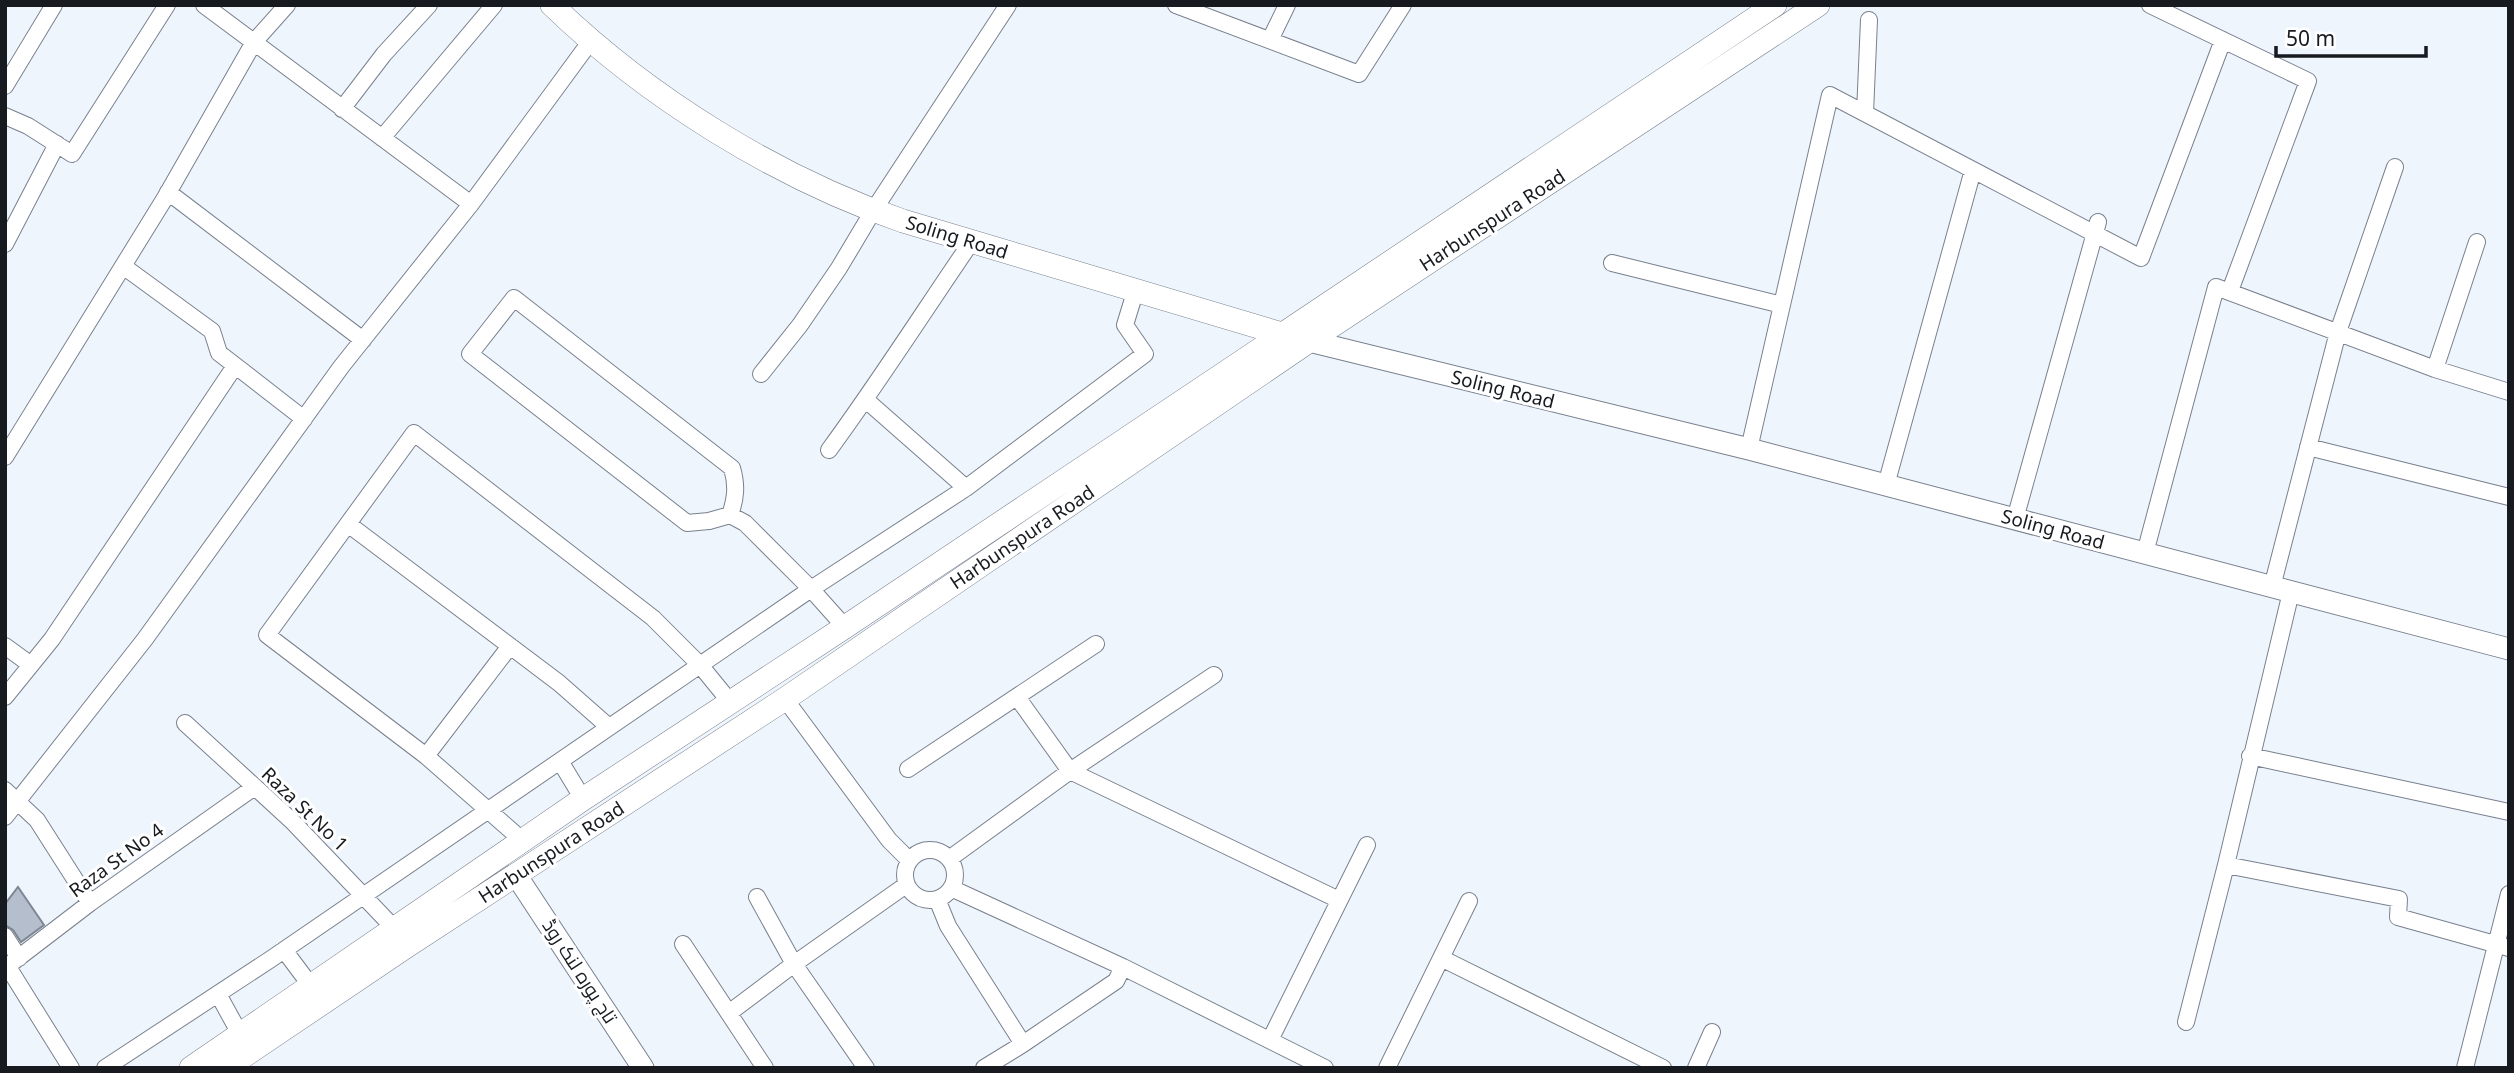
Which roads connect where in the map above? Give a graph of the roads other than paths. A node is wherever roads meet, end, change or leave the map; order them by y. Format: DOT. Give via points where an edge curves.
graph roads {
  1 [pos="54,5"];
  2 [pos="167,5"];
  3 [pos="204,5"];
  4 [pos="287,5"];
  5 [pos="429,5"];
  6 [pos="494,5"];
  7 [pos="552,5"];
  8 [pos="1008,5"];
  9 [pos="1176,5"];
  10 [pos="1287,5"];
  11 [pos="1403,5"];
  12 [pos="1776,5"];
  13 [pos="1818,5"];
  14 [pos="2150,5"];
  15 [pos="1869,20"];
  16 [pos="1270,40"];
  17 [pos="2223,40"];
  18 [pos="590,41"];
  19 [pos="254,42"];
  20 [pos="5,86"];
  21 [pos="342,109"];
  22 [pos="1865,113"];
  23 [pos="5,116"];
  24 [pos="382,138"];
  25 [pos="57,144"];
  26 [pos="2395,167"];
  27 [pos="1973,170"];
  28 [pos="168,192"];
  29 [pos="471,204"];
  30 [pos="873,211"];
  31 [pos="2096,228"];
  32 [pos="972,242"];
  33 [pos="2477,242"];
  34 [pos="5,244"];
  35 [pos="1612,263"];
  36 [pos="123,266"];
  37 [pos="1136,289"];
  38 [pos="2230,291"];
  39 [pos="1782,304"];
  40 [pos="2337,332"];
  41 [pos="1282,334"];
  42 [pos="363,340"];
  43 [pos="1309,341"];
  44 [pos="235,366"];
  45 [pos="2434,369"];
  46 [pos="761,374"];
  47 [pos="2509,392"];
  48 [pos="866,400"];
  49 [pos="304,419"];
  50 [pos="2308,447"];
  51 [pos="1749,449"];
  52 [pos="829,450"];
  53 [pos="5,457"];
  54 [pos="1886,485"];
  55 [pos="966,488"];
  56 [pos="2509,497"];
  57 [pos="730,515"];
  58 [pos="2015,519"];
  59 [pos="348,524"];
  60 [pos="2145,553"];
  61 [pos="811,589"];
  62 [pos="2282,589"];
  63 [pos="845,627"];
  64 [pos="1096,644"];
  65 [pos="5,646"];
  66 [pos="510,646"];
  67 [pos="2509,649"];
  68 [pos="31,664"];
  69 [pos="700,665"];
  70 [pos="1214,675"];
  71 [pos="5,697"];
  72 [pos="1017,697"];
  73 [pos="785,699"];
  74 [pos="731,702"];
  75 [pos="185,723"];
  76 [pos="609,727"];
  77 [pos="426,756"];
  78 [pos="2250,756"];
  79 [pos="560,761"];
  80 [pos="908,769"];
  81 [pos="1070,771"];
  82 [pos="253,788"];
  83 [pos="11,796"];
  84 [pos="583,799"];
  85 [pos="489,810"];
  86 [pos="2509,813"];
  87 [pos="5,817"];
  88 [pos="523,840"];
  89 [pos="1367,845"];
  90 [pos="949,859"];
  91 [pos="909,860"];
  92 [pos="2226,865"];
  93 [pos="516,875"];
  94 [pos="906,885"];
  95 [pos="951,888"];
  96 [pos="2509,894"];
  97 [pos="363,896"];
  98 [pos="757,897"];
  99 [pos="937,899"];
  100 [pos="1339,900"];
  101 [pos="1469,901"];
  102 [pos="90,903"];
  103 [pos="393,927"];
  104 [pos="5,936"];
  105 [pos="683,944"];
  106 [pos="407,946"];
  107 [pos="2502,946"];
  108 [pos="284,950"];
  109 [pos="1441,958"];
  110 [pos="11,964"];
  111 [pos="794,964"];
  112 [pos="1123,967"];
  113 [pos="311,986"];
  114 [pos="218,994"];
  115 [pos="729,1013"];
  116 [pos="2186,1022"];
  117 [pos="1712,1032"];
  118 [pos="240,1034"];
  119 [pos="1270,1040"];
  120 [pos="1024,1044"];
  121 [pos="71,1068"];
  122 [pos="105,1068"];
  123 [pos="191,1068"];
  124 [pos="226,1068"];
  125 [pos="643,1068"];
  126 [pos="765,1068"];
  127 [pos="866,1068"];
  128 [pos="984,1068"];
  129 [pos="1325,1068"];
  130 [pos="1387,1068"];
  131 [pos="1663,1068"];
  132 [pos="1696,1068"];
  133 [pos="2465,1068"];
  1 -- 20 [label="street"];
  2 -- 25 [label="street" via="72,154"];
  3 -- 19 [label="street"];
  4 -- 19 [label="street"];
  5 -- 21 [label="street"];
  6 -- 24 [label="street"];
  7 -- 18 [label="main road, Soling Road"];
  8 -- 30 [label="street"];
  9 -- 16 [label="street"];
  10 -- 16 [label="street"];
  11 -- 16 [label="street" via="1359,74"];
  12 -- 41 [label="main road, Harbunspura Road"];
  13 -- 43 [label="main road, Harbunspura Road"];
  14 -- 17 [label="street"];
  15 -- 22 [label="street"];
  17 -- 31 [label="street" via="2141,258"];
  17 -- 38 [label="street" via="2305,78 2308,85"];
  18 -- 29 [label="street"];
  18 -- 30 [label="main road, Soling Road" via="674,103 736,141 809,183"];
  19 -- 21 [label="street"];
  19 -- 28 [label="street"];
  21 -- 24 [label="street"];
  22 -- 27 [label="street"];
  22 -- 39 [label="street" via="1830,95"];
  23 -- 25 [label="street"];
  24 -- 29 [label="street"];
  25 -- 34 [label="street"];
  26 -- 40 [label="street"];
  27 -- 31 [label="street"];
  27 -- 54 [label="street"];
  28 -- 36 [label="street"];
  28 -- 42 [label="street"];
  29 -- 42 [label="street"];
  30 -- 32 [label="main road, Soling Road"];
  30 -- 46 [label="street" via="816,302"];
  31 -- 58 [label="street"];
  32 -- 37 [label="main road, Soling Road"];
  32 -- 48 [label="street"];
  33 -- 45 [label="street"];
  35 -- 39 [label="street"];
  36 -- 44 [label="street" via="212,331 219,353"];
  36 -- 53 [label="street"];
  37 -- 41 [label="main road, Soling Road"];
  37 -- 55 [label="street" via="1125,325 1145,354"];
  38 -- 40 [label="street"];
  38 -- 60 [label="street" via="2215,290"];
  39 -- 51 [label="street"];
  40 -- 45 [label="street"];
  40 -- 50 [label="street"];
  41 -- 43 [label="street, Soling Road"];
  41 -- 63 [label="main road, Harbunspura Road"];
  42 -- 49 [label="street"];
  43 -- 51 [label="street, Soling Road"];
  43 -- 73 [label="main road, Harbunspura Road"];
  44 -- 49 [label="street"];
  44 -- 68 [label="street"];
  45 -- 47 [label="street"];
  48 -- 52 [label="street"];
  48 -- 55 [label="street"];
  49 -- 83 [label="street" via="145,639"];
  50 -- 56 [label="street"];
  50 -- 62 [label="street"];
  51 -- 54 [label="street, Soling Road"];
  54 -- 58 [label="street, Soling Road"];
  55 -- 61 [label="street"];
  57 -- 57 [label="street" via="688,523 470,354 514,298 732,468 736,483"];
  57 -- 61 [label="street" via="745,523"];
  58 -- 60 [label="street, Soling Road"];
  59 -- 66 [label="street"];
  59 -- 69 [label="street" via="414,433 653,618"];
  59 -- 77 [label="street" via="267,635"];
  60 -- 62 [label="street, Soling Road"];
  61 -- 63 [label="street"];
  61 -- 69 [label="street"];
  62 -- 67 [label="street, Soling Road"];
  62 -- 78 [label="street"];
  63 -- 74 [label="main road, Harbunspura Road"];
  64 -- 72 [label="street"];
  65 -- 68 [label="street"];
  66 -- 76 [label="street"];
  66 -- 77 [label="street"];
  68 -- 71 [label="street"];
  69 -- 74 [label="street"];
  69 -- 76 [label="street"];
  70 -- 81 [label="street"];
  72 -- 80 [label="street"];
  72 -- 81 [label="street"];
  73 -- 91 [label="street" via="889,840"];
  73 -- 93 [label="main road, Harbunspura Road"];
  74 -- 84 [label="main road, Harbunspura Road"];
  75 -- 82 [label="street, Raza St No 1"];
  76 -- 79 [label="street"];
  77 -- 85 [label="street"];
  78 -- 86 [label="street"];
  78 -- 92 [label="street"];
  79 -- 84 [label="street"];
  79 -- 85 [label="street"];
  81 -- 90 [label="street"];
  81 -- 100 [label="street"];
  82 -- 97 [label="street, Raza St No 1" via="292,821"];
  82 -- 102 [label="street, Raza St No 4"];
  83 -- 87 [label="street"];
  83 -- 102 [label="street" via="37,820"];
  84 -- 88 [label="main road, Harbunspura Road"];
  85 -- 88 [label="street"];
  85 -- 97 [label="street"];
  88 -- 103 [label="main road, Harbunspura Road"];
  89 -- 100 [label="street"];
  90 -- 91 [label="street" via="929,850"];
  90 -- 95 [label="street" via="954,868"];
  91 -- 94 [label="street"];
  92 -- 107 [label="street" via="2399,899 2398,916"];
  92 -- 116 [label="street"];
  93 -- 106 [label="main road, Harbunspura Road"];
  93 -- 125 [label="street, تاج پورہ لنک روڈ"];
  94 -- 99 [label="street" via="915,895"];
  94 -- 111 [label="street"];
  95 -- 99 [label="street"];
  95 -- 112 [label="street"];
  96 -- 107 [label="street"];
  97 -- 103 [label="street, Raza St No 1"];
  97 -- 108 [label="street"];
  98 -- 111 [label="street"];
  99 -- 120 [label="street" via="948,926"];
  100 -- 119 [label="street"];
  101 -- 109 [label="street"];
  102 -- 110 [label="street, Raza St No 4"];
  103 -- 106 [label="main road"];
  103 -- 113 [label="main road, Harbunspura Road"];
  104 -- 110 [label="street"];
  105 -- 115 [label="street"];
  106 -- 124 [label="main road, Harbunspura Road"];
  107 -- 133 [label="street"];
  108 -- 113 [label="street"];
  108 -- 114 [label="street"];
  109 -- 130 [label="street"];
  109 -- 131 [label="street"];
  110 -- 121 [label="street"];
  111 -- 115 [label="street"];
  111 -- 127 [label="street"];
  112 -- 119 [label="street"];
  112 -- 120 [label="street" via="1116,981"];
  113 -- 118 [label="main road, Harbunspura Road"];
  114 -- 118 [label="street"];
  114 -- 122 [label="street"];
  115 -- 126 [label="street"];
  117 -- 132 [label="street"];
  118 -- 123 [label="main road, Harbunspura Road"];
  119 -- 129 [label="street"];
  120 -- 128 [label="street"];
}
